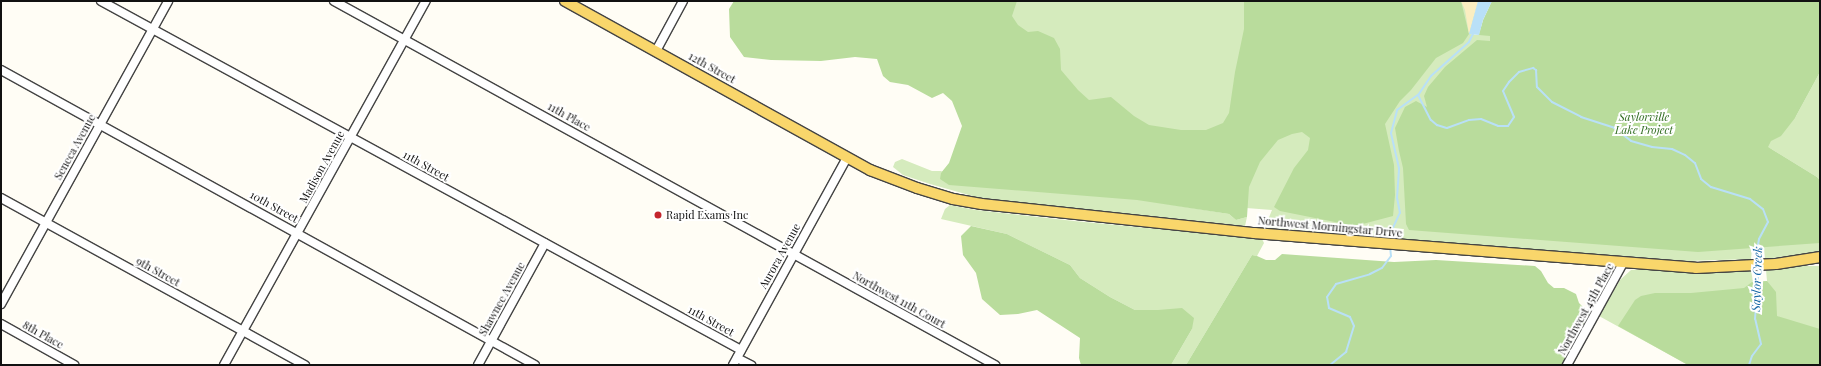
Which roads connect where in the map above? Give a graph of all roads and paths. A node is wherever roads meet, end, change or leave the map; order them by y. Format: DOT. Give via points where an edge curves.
graph roads {
  1 [pos="101,1"];
  2 [pos="168,1"];
  3 [pos="334,1"];
  4 [pos="426,1"];
  5 [pos="566,1"];
  6 [pos="683,1"];
  7 [pos="152,29"];
  8 [pos="405,39"];
  9 [pos="656,51"];
  10 [pos="1,70"];
  11 [pos="100,124"];
  12 [pos="351,137"];
  13 [pos="847,158"];
  14 [pos="1,198"];
  15 [pos="46,222"];
  16 [pos="298,233"];
  17 [pos="545,243"];
  18 [pos="793,254"];
  19 [pos="1820,257"];
  20 [pos="1623,263"];
  21 [pos="1,304"];
  22 [pos="1,324"];
  23 [pos="243,331"];
  24 [pos="491,341"];
  25 [pos="737,358"];
  26 [pos="74,365"];
  27 [pos="224,365"];
  28 [pos="305,365"];
  29 [pos="478,365"];
  30 [pos="535,365"];
  31 [pos="751,365"];
  32 [pos="994,365"];
  33 [pos="1567,365"];
  1 -- 7 [label="street, 11th Street"];
  2 -- 7 [label="street, Seneca Avenue"];
  3 -- 8 [label="street, 11th Place"];
  4 -- 8 [label="street, Madison Avenue"];
  5 -- 9 [label="main road, 12th Street"];
  6 -- 9 [label="street"];
  7 -- 11 [label="street, Seneca Avenue"];
  7 -- 12 [label="street, 11th Street"];
  8 -- 12 [label="street, Madison Avenue"];
  8 -- 18 [label="street, 11th Place"];
  9 -- 13 [label="main road, 12th Street"];
  10 -- 11 [label="street, 10th Street"];
  11 -- 15 [label="street, Seneca Avenue"];
  11 -- 16 [label="street, 10th Street"];
  12 -- 16 [label="street, Madison Avenue"];
  12 -- 17 [label="street, 11th Street"];
  13 -- 18 [label="street, Aurora Avenue"];
  13 -- 20 [label="main road, Northwest Morningstar Drive" via="917,188 970,202 1254,233"];
  14 -- 15 [label="street, 9th Street"];
  15 -- 21 [label="street, Seneca Avenue"];
  15 -- 23 [label="street, 9th Street"];
  16 -- 23 [label="street, Madison Avenue"];
  16 -- 24 [label="street, 10th Street"];
  17 -- 24 [label="street, Shawnee Avenue"];
  17 -- 25 [label="street, 11th Street"];
  18 -- 25 [label="street, Aurora Avenue"];
  18 -- 32 [label="street, Northwest 11th Court"];
  19 -- 20 [label="main road, Northwest Morningstar Drive" via="1776,264 1696,268"];
  20 -- 33 [label="street, Northwest 45th Place"];
  22 -- 26 [label="street, 8th Place"];
  23 -- 27 [label="street, Madison Avenue"];
  23 -- 28 [label="street, 9th Street"];
  24 -- 29 [label="street, Shawnee Avenue"];
  24 -- 30 [label="street, 10th Street"];
  25 -- 31 [label="street, 11th Street"];
}
